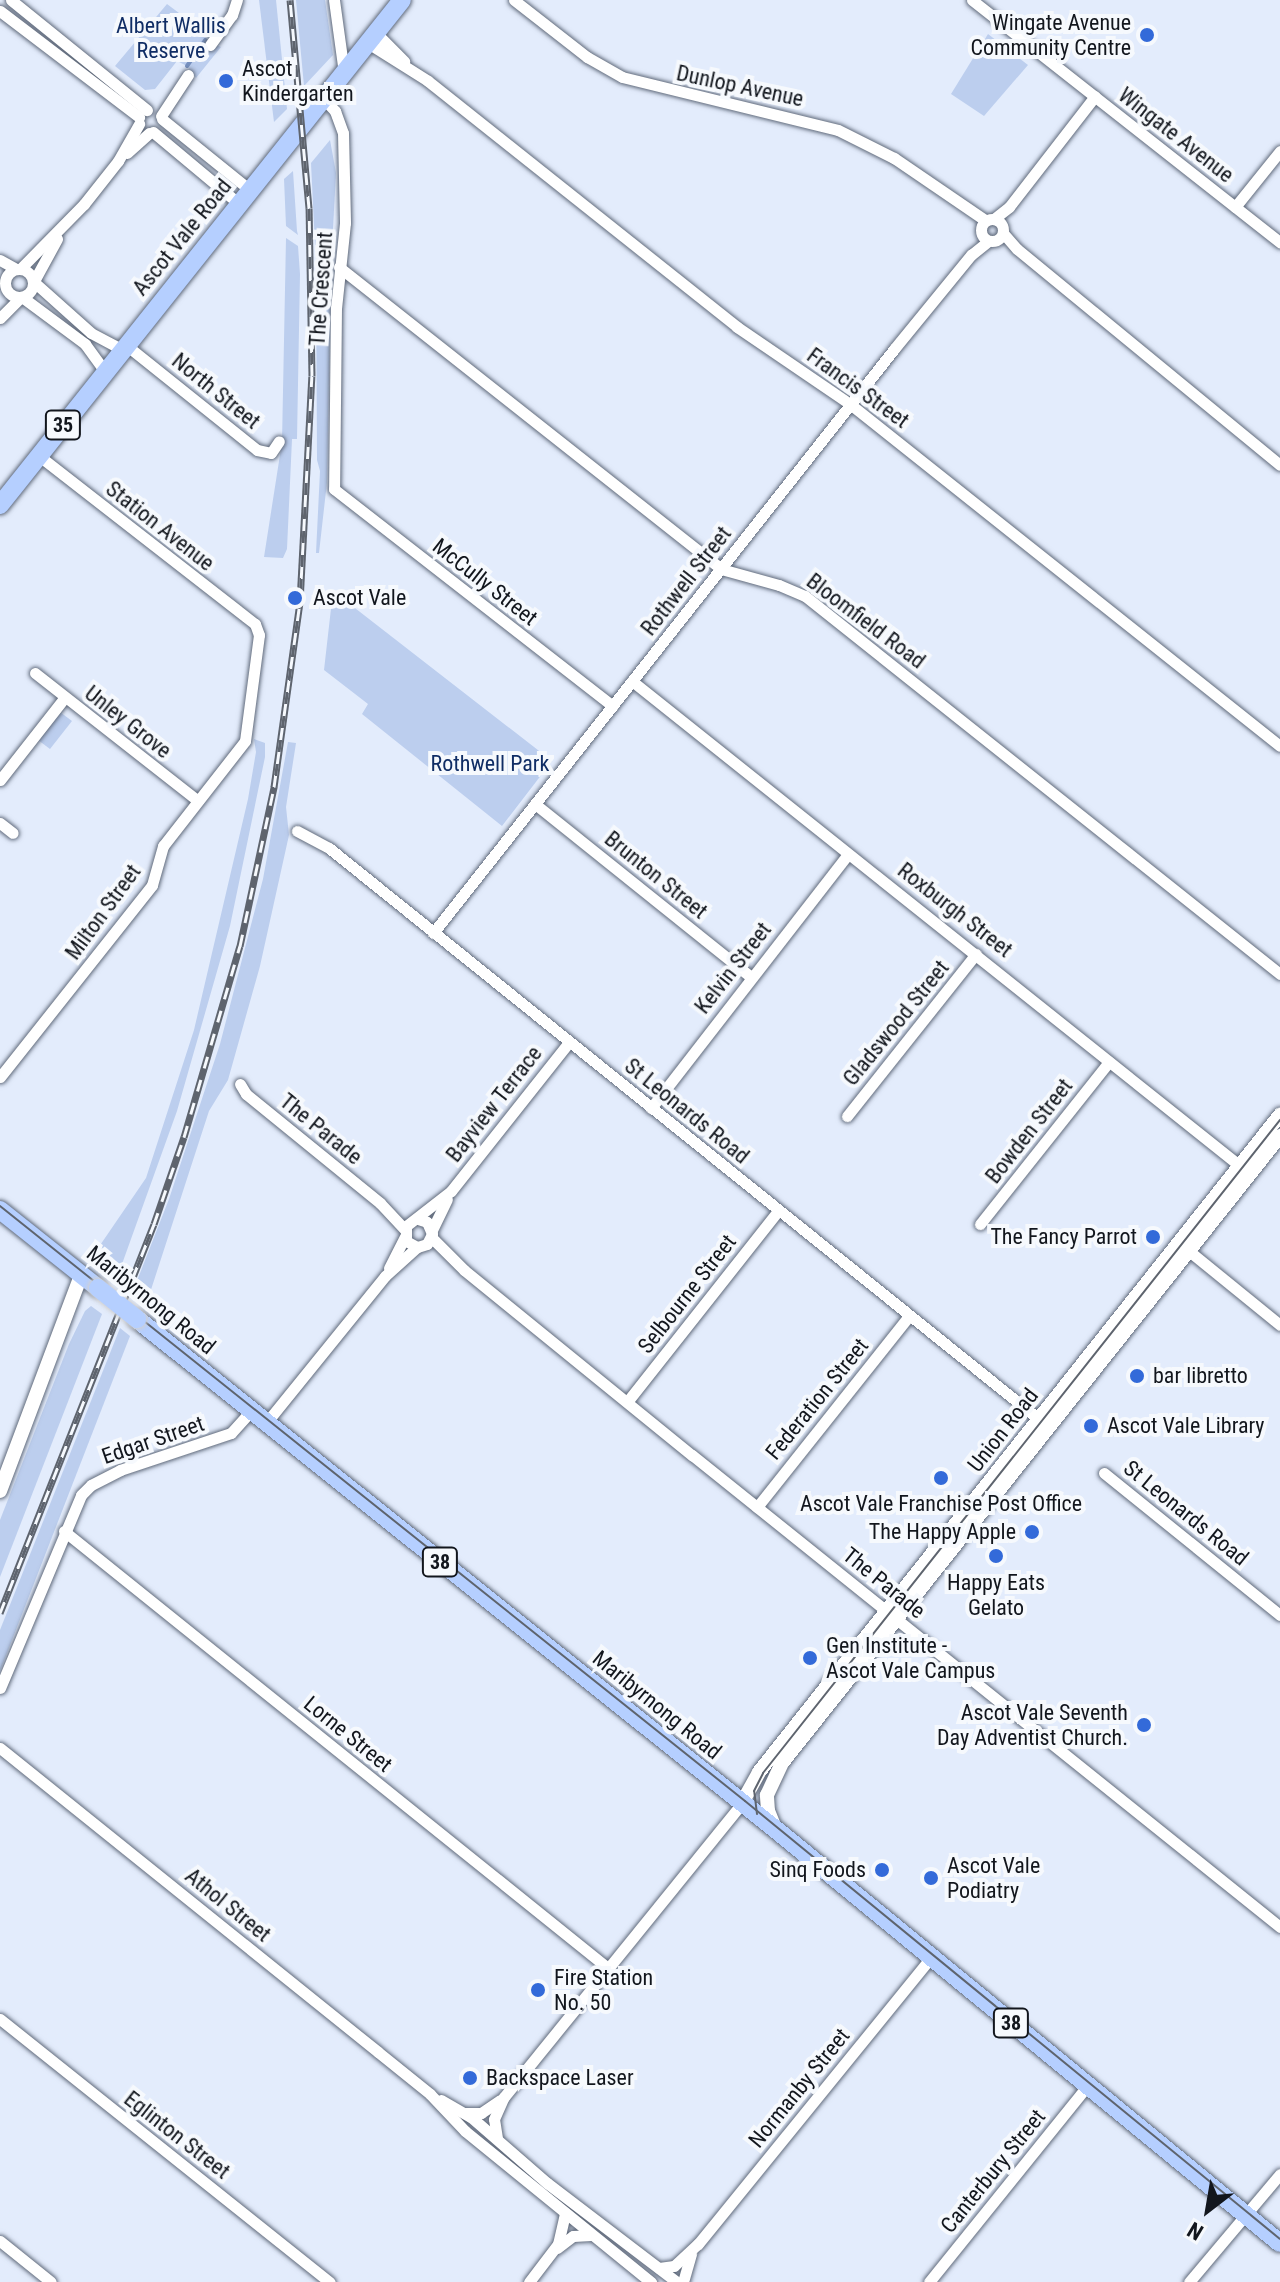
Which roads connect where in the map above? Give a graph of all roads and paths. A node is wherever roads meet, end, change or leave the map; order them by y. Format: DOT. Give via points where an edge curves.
graph roads {
  1 [pos="11,0"];
  2 [pos="237,0"];
  3 [pos="334,0"];
  4 [pos="402,0"];
  5 [pos="514,0"];
  6 [pos="972,0"];
  7 [pos="0,11"];
  8 [pos="372,38"];
  9 [pos="210,45"];
  10 [pos="344,73"];
  11 [pos="188,75"];
  12 [pos="1095,96"];
  13 [pos="323,98"];
  14 [pos="150,116"];
  15 [pos="151,132"];
  16 [pos="1280,151"];
  17 [pos="118,161"];
  18 [pos="245,197"];
  19 [pos="1235,207"];
  20 [pos="63,229"];
  21 [pos="992,230"];
  22 [pos="1280,242"];
  23 [pos="0,260"];
  24 [pos="339,267"];
  25 [pos="18,269"];
  26 [pos="3,282"];
  27 [pos="34,282"];
  28 [pos="21,298"];
  29 [pos="0,318"];
  30 [pos="124,348"];
  31 [pos="105,372"];
  32 [pos="850,404"];
  33 [pos="279,441"];
  34 [pos="39,456"];
  35 [pos="1280,465"];
  36 [pos="334,489"];
  37 [pos="0,505"];
  38 [pos="721,569"];
  39 [pos="257,628"];
  40 [pos="35,673"];
  41 [pos="632,681"];
  42 [pos="65,697"];
  43 [pos="613,706"];
  44 [pos="1280,746"];
  45 [pos="0,780"];
  46 [pos="198,801"];
  47 [pos="535,804"];
  48 [pos="0,823"];
  49 [pos="297,831"];
  50 [pos="13,833"];
  51 [pos="848,854"];
  52 [pos="433,933"];
  53 [pos="976,954"];
  54 [pos="1280,974"];
  55 [pos="751,977"];
  56 [pos="569,1042"];
  57 [pos="1109,1062"];
  58 [pos="0,1077"];
  59 [pos="240,1084"];
  60 [pos="651,1108"];
  61 [pos="1280,1115"];
  62 [pos="847,1116"];
  63 [pos="1280,1136"];
  64 [pos="1245,1170"];
  65 [pos="451,1191"];
  66 [pos="0,1210"];
  67 [pos="778,1211"];
  68 [pos="980,1224"];
  69 [pos="410,1227"];
  70 [pos="426,1240"];
  71 [pos="1184,1247"];
  72 [pos="81,1275"];
  73 [pos="385,1276"];
  74 [pos="909,1316"];
  75 [pos="1280,1325"];
  76 [pos="627,1402"];
  77 [pos="251,1411"];
  78 [pos="266,1423"];
  79 [pos="1044,1424"];
  80 [pos="3,1472"];
  81 [pos="1104,1473"];
  82 [pos="0,1491"];
  83 [pos="757,1507"];
  84 [pos="64,1531"];
  85 [pos="892,1615"];
  86 [pos="1280,1615"];
  87 [pos="0,1688"];
  88 [pos="0,1748"];
  89 [pos="782,1763"];
  90 [pos="757,1775"];
  91 [pos="725,1789"];
  92 [pos="747,1799"];
  93 [pos="780,1833"];
  94 [pos="1280,1927"];
  95 [pos="931,1957"];
  96 [pos="608,1968"];
  97 [pos="0,2019"];
  98 [pos="1087,2086"];
  99 [pos="511,2088"];
  100 [pos="430,2094"];
  101 [pos="478,2116"];
  102 [pos="493,2131"];
  103 [pos="469,2134"];
  104 [pos="483,2146"];
  105 [pos="1280,2174"];
  106 [pos="1246,2215"];
  107 [pos="592,2217"];
  108 [pos="567,2218"];
  109 [pos="596,2237"];
  110 [pos="0,2241"];
  111 [pos="1280,2243"];
  112 [pos="698,2244"];
  113 [pos="554,2251"];
  114 [pos="36,2270"];
  115 [pos="663,2273"];
  116 [pos="27,2282"];
  117 [pos="51,2282"];
  118 [pos="330,2282"];
  119 [pos="529,2282"];
  120 [pos="651,2282"];
  121 [pos="680,2282"];
  122 [pos="929,2282"];
  123 [pos="1189,2282"];
  1 -- 14 [label="street"];
  2 -- 9 [label="street"];
  3 -- 10 [label="street"];
  4 -- 8 [label="main road, Ascot Vale Road / 35"];
  5 -- 21 [label="street, Dunlop Avenue" via="587,57 622,77 838,130 894,158"];
  6 -- 12 [label="street, Wingate Avenue"];
  7 -- 14 [label="street" via="68,67"];
  8 -- 10 [label="main road, Ascot Vale Road / 35"];
  8 -- 32 [label="street, Francis Street" via="737,327"];
  10 -- 13 [label="main road, Ascot Vale Road / 35"];
  11 -- 14 [label="street"];
  12 -- 19 [label="street, Wingate Avenue"];
  12 -- 21 [label="street, Rothwell Street"];
  13 -- 18 [label="main road, Ascot Vale Road / 35"];
  13 -- 24 [label="street, The Crescent" via="343,133 345,223"];
  14 -- 15 [label="street"];
  14 -- 15 [label="street" via="159,129"];
  14 -- 17 [label="street"];
  14 -- 18 [label="street"];
  15 -- 17 [label="street"];
  15 -- 18 [label="street"];
  16 -- 19 [label="street"];
  17 -- 20 [label="street"];
  18 -- 30 [label="main road, Ascot Vale Road / 35"];
  19 -- 22 [label="street, Wingate Avenue"];
  20 -- 25 [label="street"];
  20 -- 27 [label="street"];
  21 -- 32 [label="street, Rothwell Street"];
  21 -- 35 [label="street, Dunlop Avenue"];
  23 -- 25 [label="street"];
  24 -- 36 [label="street, The Crescent"];
  24 -- 38 [label="street, Bloomfield Road"];
  25 -- 26 [label="street"];
  25 -- 27 [label="street" via="29,272"];
  26 -- 28 [label="street" via="8,292"];
  27 -- 28 [label="street" via="32,291"];
  27 -- 30 [label="street, North Street" via="91,333"];
  28 -- 29 [label="street"];
  28 -- 31 [label="street" via="85,344"];
  30 -- 31 [label="main road, Ascot Vale Road / 35"];
  30 -- 33 [label="street, North Street" via="257,450 271,453"];
  31 -- 34 [label="main road, Ascot Vale Road / 35"];
  32 -- 38 [label="street, Rothwell Street"];
  32 -- 44 [label="street, Francis Street"];
  34 -- 37 [label="main road, Ascot Vale Road / 35"];
  34 -- 39 [label="street, Station Avenue"];
  36 -- 43 [label="street, McCully Street"];
  38 -- 41 [label="street, Rothwell Street"];
  38 -- 54 [label="street, Bloomfield Road" via="805,596"];
  39 -- 46 [label="street, Milton Street" via="249,730"];
  40 -- 42 [label="street, Unley Grove"];
  41 -- 43 [label="street, Rothwell Street"];
  41 -- 51 [label="street, Roxburgh Street"];
  42 -- 45 [label="street"];
  42 -- 46 [label="street, Unley Grove"];
  43 -- 47 [label="street, Rothwell Street"];
  46 -- 58 [label="street, Milton Street" via="163,846 152,885"];
  47 -- 52 [label="street, Rothwell Street"];
  47 -- 55 [label="street, Brunton Street"];
  48 -- 50 [label="street"];
  49 -- 52 [label="street, St Leonards Road" via="329,848"];
  51 -- 53 [label="street, Roxburgh Street"];
  51 -- 55 [label="street, Kelvin Street"];
  52 -- 56 [label="street, St Leonards Road"];
  53 -- 57 [label="street, Roxburgh Street"];
  53 -- 62 [label="street, Gladswood Street"];
  55 -- 60 [label="street, Kelvin Street"];
  56 -- 60 [label="street, St Leonards Road"];
  56 -- 65 [label="street, Bayview Terrace"];
  57 -- 64 [label="street, Roxburgh Street"];
  57 -- 68 [label="street, Bowden Street"];
  59 -- 69 [label="street, The Parade"];
  60 -- 67 [label="street, St Leonards Road"];
  61 -- 64 [label="street, Union Road"];
  63 -- 64 [label="street, Union Road"];
  64 -- 71 [label="street, Union Road"];
  65 -- 69 [label="street, Bayview Terrace"];
  65 -- 70 [label="street, Bayview Terrace"];
  66 -- 72 [label="main road, Maribyrnong Road / 38"];
  67 -- 74 [label="street, St Leonards Road"];
  67 -- 76 [label="street, Selbourne Street"];
  69 -- 70 [label="street"];
  69 -- 70 [label="street" via="427,1222"];
  69 -- 73 [label="street, Bayview Terrace"];
  70 -- 73 [label="street, Bayview Terrace"];
  70 -- 76 [label="street, The Parade"];
  71 -- 75 [label="street"];
  71 -- 79 [label="street, Union Road"];
  72 -- 77 [label="main road, Maribyrnong Road / 38, bridge"];
  72 -- 80 [label="street"];
  73 -- 78 [label="street, Bayview Terrace"];
  74 -- 79 [label="street, St Leonards Road"];
  74 -- 83 [label="street, Federation Street"];
  76 -- 83 [label="street, The Parade"];
  77 -- 78 [label="main road, Maribyrnong Road / 38"];
  77 -- 84 [label="street, Edgar Street" via="221,1437 120,1470 91,1485 72,1509"];
  78 -- 91 [label="main road, Maribyrnong Road / 38"];
  79 -- 85 [label="street, Union Road"];
  80 -- 82 [label="street"];
  81 -- 86 [label="street, St Leonards Road"];
  83 -- 85 [label="street, The Parade"];
  84 -- 87 [label="street, Edgar Street"];
  84 -- 96 [label="street, Lorne Street"];
  85 -- 89 [label="street, Union Road"];
  85 -- 90 [label="street, Union Road"];
  85 -- 94 [label="street, The Parade"];
  88 -- 100 [label="street, Athol Street"];
  89 -- 92 [label="street, Union Road"];
  89 -- 93 [label="street, Union Road" via="767,1795 769,1817"];
  90 -- 91 [label="street, Union Road" via="745,1788"];
  90 -- 92 [label="street, Union Road"];
  91 -- 92 [label="main road, Maribyrnong Road / 38"];
  92 -- 93 [label="main road, Maribyrnong Road / 38"];
  92 -- 96 [label="street, Union Road"];
  93 -- 95 [label="main road, Maribyrnong Road / 38"];
  95 -- 98 [label="main road, Maribyrnong Road / 38"];
  95 -- 112 [label="street, Normanby Street"];
  96 -- 99 [label="street, Union Road"];
  97 -- 118 [label="street, Eglinton Street"];
  98 -- 106 [label="main road, Maribyrnong Road / 38"];
  98 -- 122 [label="street, Canterbury Street"];
  99 -- 101 [label="street, Union Road"];
  99 -- 102 [label="street, Union Road" via="499,2104"];
  100 -- 101 [label="street, Athol Street"];
  100 -- 103 [label="street, Athol Street"];
  101 -- 102 [label="street, Athol Street"];
  101 -- 103 [label="street, Union Road"];
  102 -- 104 [label="street, Union Road"];
  102 -- 107 [label="street, Athol Street" via="509,2153"];
  103 -- 104 [label="street, Athol Street"];
  104 -- 108 [label="street, Athol Street" via="541,2189"];
  105 -- 106 [label="street"];
  106 -- 111 [label="main road, Maribyrnong Road / 38"];
  106 -- 123 [label="street"];
  107 -- 108 [label="street"];
  107 -- 115 [label="street, Athol Street"];
  108 -- 109 [label="street, Athol Street"];
  108 -- 113 [label="street"];
  109 -- 113 [label="street" via="573,2236"];
  109 -- 120 [label="street, Athol Street"];
  110 -- 114 [label="street"];
  112 -- 115 [label="street, Normanby Street"];
  112 -- 121 [label="street, Normanby Street"];
  113 -- 119 [label="street"];
  114 -- 116 [label="street"];
  114 -- 117 [label="street"];
  115 -- 121 [label="street, Athol Street"];
}
